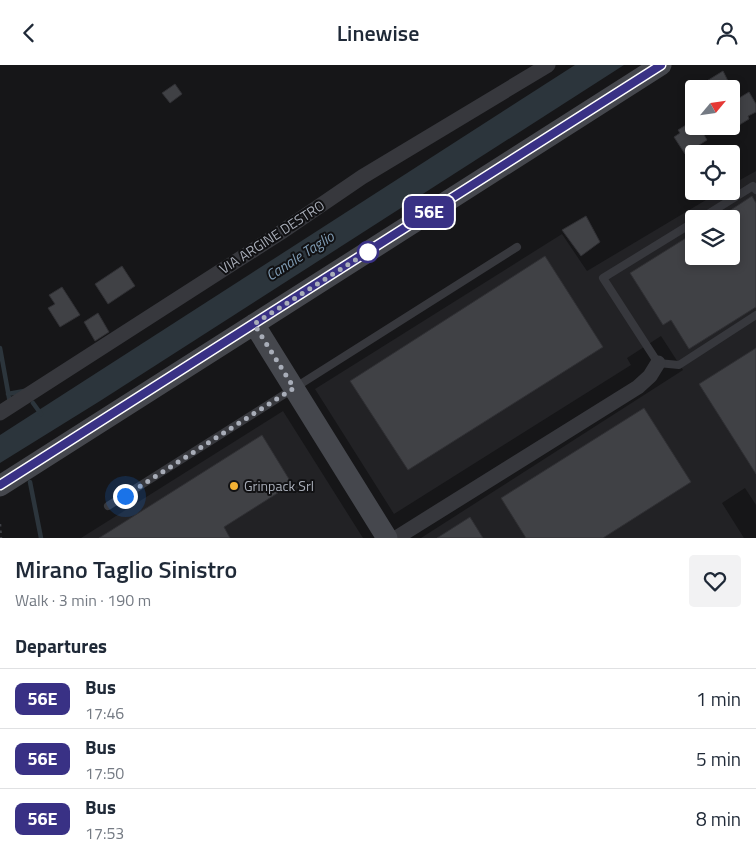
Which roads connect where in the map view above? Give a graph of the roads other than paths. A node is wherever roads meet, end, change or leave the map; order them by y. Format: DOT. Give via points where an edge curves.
graph roads {
  1 [pos="548,65"];
  2 [pos="661,65"];
  3 [pos="756,190"];
  4 [pos="714,210"];
  5 [pos="685,228"];
  6 [pos="517,247"];
  7 [pos="756,315"];
  8 [pos="254,324"];
  9 [pos="658,363"];
  10 [pos="294,388"];
  11 [pos="0,413"];
  12 [pos="0,485"];
  13 [pos="108,506"];
  14 [pos="387,538"];
  15 [pos="396,538"];
  1 -- 11 [label="street, VIA ARGINE DESTRO" via="362,177"];
  2 -- 8 [label="main road"];
  3 -- 4 [label="lane" via="753,186"];
  5 -- 9 [label="lane" via="604,278"];
  6 -- 10 [label="lane"];
  7 -- 9 [label="lane" via="679,365"];
  8 -- 10 [label="main road"];
  8 -- 12 [label="main road"];
  9 -- 15 [label="street" via="638,387"];
  10 -- 13 [label="lane"];
  10 -- 14 [label="main road"];
}
